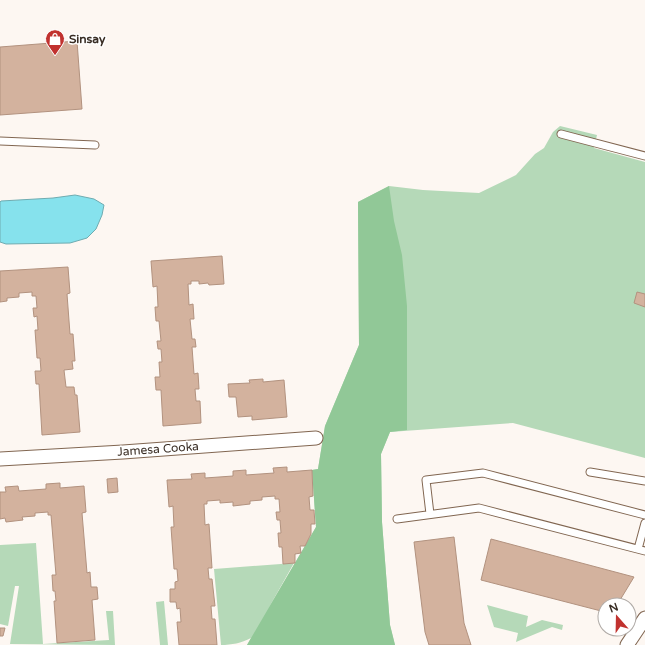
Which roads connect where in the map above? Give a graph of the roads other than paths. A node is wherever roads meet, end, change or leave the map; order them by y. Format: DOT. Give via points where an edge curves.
graph roads {
  1 [pos="561,134"];
  2 [pos="0,141"];
  3 [pos="94,145"];
  4 [pos="645,156"];
  5 [pos="316,438"];
  6 [pos="0,459"];
  7 [pos="590,472"];
  8 [pos="645,481"];
  9 [pos="430,514"];
  10 [pos="645,515"];
  11 [pos="397,519"];
  12 [pos="645,523"];
  13 [pos="641,550"];
  14 [pos="645,618"];
  15 [pos="627,645"];
  1 -- 4 [label="lane"];
  2 -- 3 [label="lane"];
  5 -- 6 [label="street, Jamesa Cooka"];
  7 -- 8 [label="lane"];
  9 -- 10 [label="lane" via="426,480 482,473"];
  9 -- 11 [label="lane"];
  9 -- 13 [label="lane" via="479,508"];
  12 -- 13 [label="lane"];
  14 -- 15 [label="street"];
}
